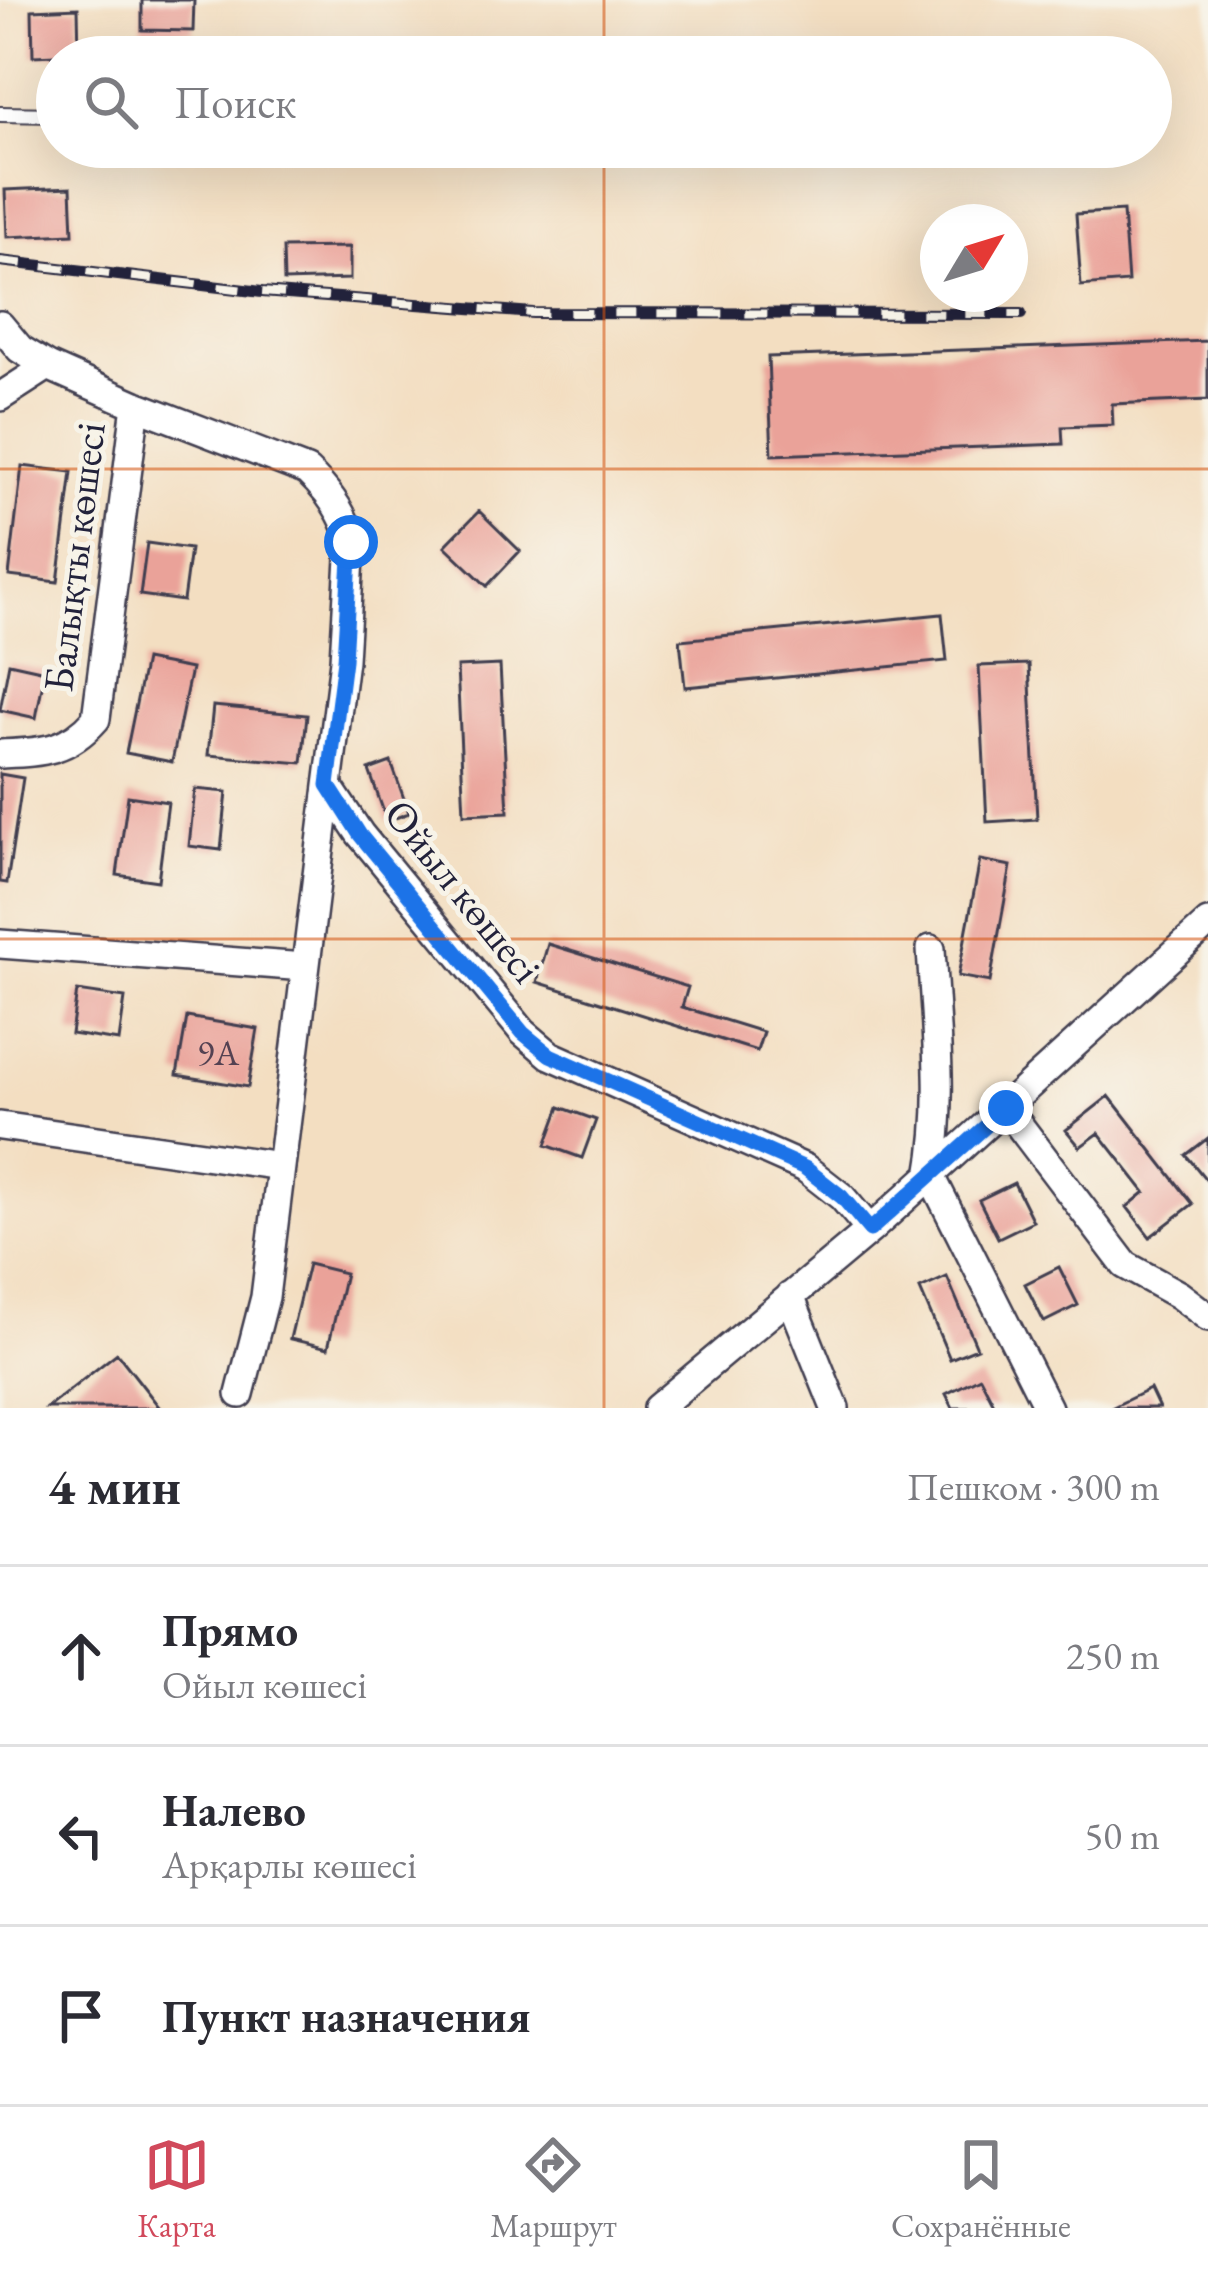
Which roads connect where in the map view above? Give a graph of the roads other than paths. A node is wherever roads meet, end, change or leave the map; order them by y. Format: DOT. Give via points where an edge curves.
graph roads {
  1 [pos="0,114"];
  2 [pos="36,115"];
  3 [pos="0,325"];
  4 [pos="48,366"];
  5 [pos="0,398"];
  6 [pos="136,405"];
  7 [pos="0,754"];
  8 [pos="328,785"];
  9 [pos="1208,923"];
  10 [pos="0,944"];
  11 [pos="931,949"];
  12 [pos="305,967"];
  13 [pos="1006,1108"];
  14 [pos="0,1126"];
  15 [pos="281,1166"];
  16 [pos="931,1176"];
  17 [pos="870,1230"];
  18 [pos="790,1296"];
  19 [pos="1208,1317"];
  20 [pos="240,1394"];
  21 [pos="657,1408"];
  22 [pos="835,1408"];
  23 [pos="1048,1408"];
  1 -- 2 [label="lane"];
  3 -- 4 [label="street, Ойыл көшесі"];
  4 -- 5 [label="street"];
  4 -- 6 [label="street, Ойыл көшесі"];
  6 -- 7 [label="street, Балықты көшесі" via="96,719 67,745"];
  6 -- 8 [label="street, Ойыл көшесі" via="307,470 347,524 344,660"];
  8 -- 12 [label="street"];
  8 -- 17 [label="street, Ойыл көшесі" via="523,1033 550,1055 805,1168"];
  9 -- 13 [label="street"];
  10 -- 12 [label="street"];
  11 -- 16 [label="street" via="938,1138"];
  12 -- 15 [label="street"];
  13 -- 16 [label="street"];
  13 -- 19 [label="street" via="1125,1264"];
  14 -- 15 [label="street"];
  15 -- 20 [label="street" via="265,1297"];
  16 -- 17 [label="street"];
  16 -- 23 [label="street"];
  17 -- 18 [label="street"];
  18 -- 21 [label="street"];
  18 -- 22 [label="street"];
}
